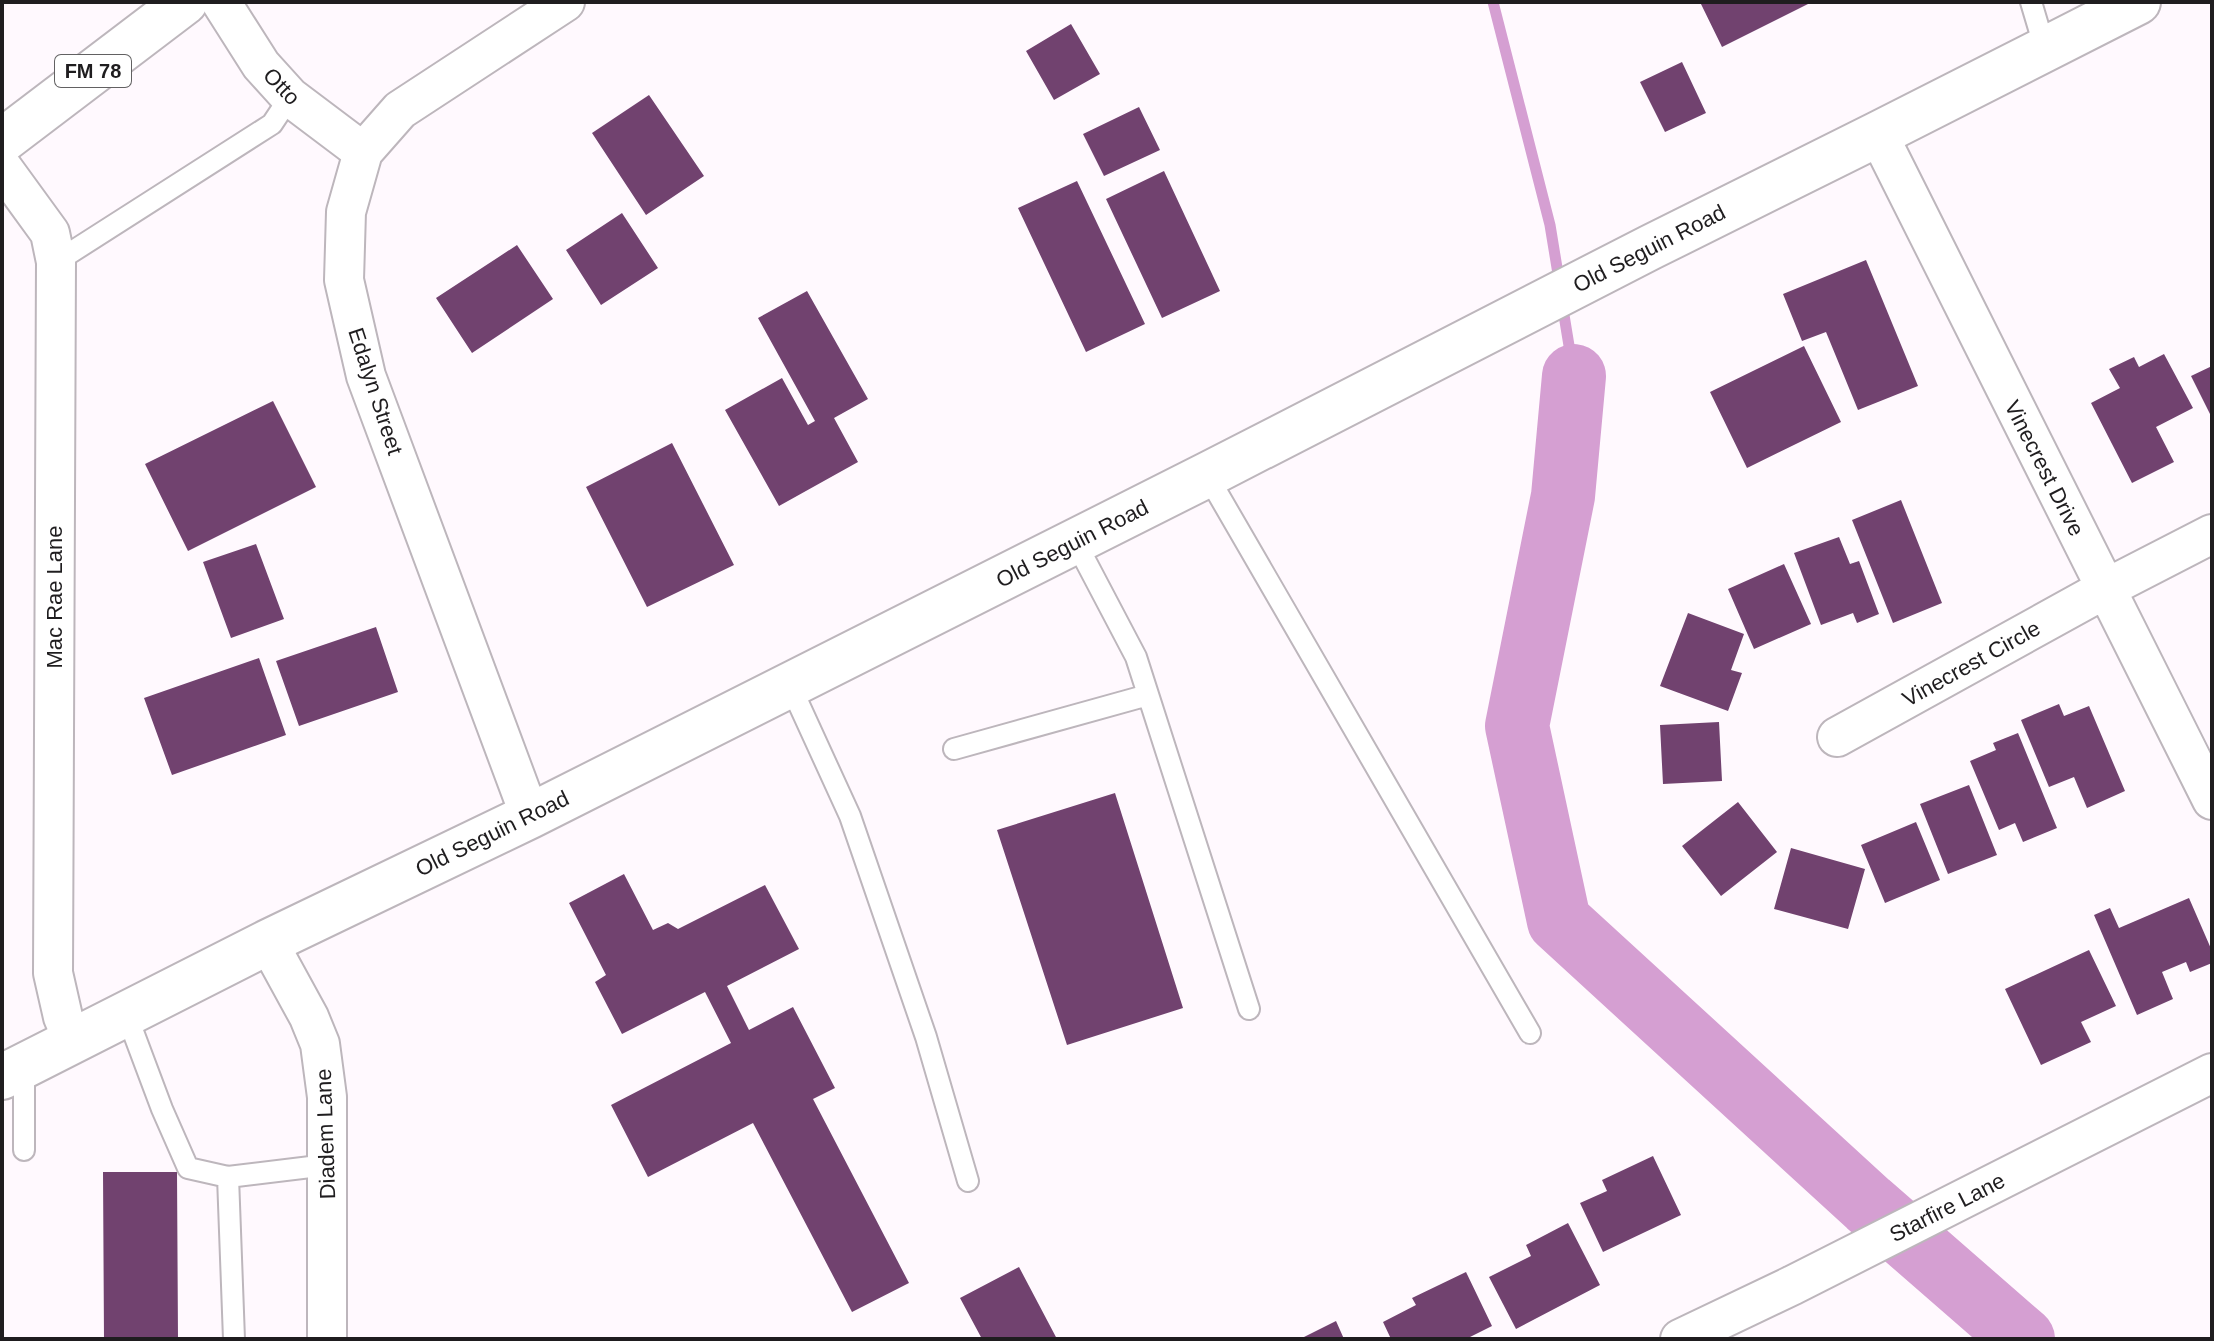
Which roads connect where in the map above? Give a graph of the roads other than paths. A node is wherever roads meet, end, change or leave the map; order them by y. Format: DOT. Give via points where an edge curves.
graph roads {
  1 [pos="185,2"];
  2 [pos="221,2"];
  3 [pos="565,2"];
  4 [pos="2031,2"];
  5 [pos="2138,2"];
  6 [pos="2045,49"];
  7 [pos="290,97"];
  8 [pos="1878,134"];
  9 [pos="2,141"];
  10 [pos="363,152"];
  11 [pos="2,167"];
  12 [pos="56,262"];
  13 [pos="1207,475"];
  14 [pos="2212,534"];
  15 [pos="1075,541"];
  16 [pos="2105,589"];
  17 [pos="790,685"];
  18 [pos="1148,695"];
  19 [pos="1837,737"];
  20 [pos="954,749"];
  21 [pos="2212,800"];
  22 [pos="530,816"];
  23 [pos="268,942"];
  24 [pos="1249,1009"];
  25 [pos="126,1013"];
  26 [pos="1530,1033"];
  27 [pos="73,1041"];
  28 [pos="13,1072"];
  29 [pos="2212,1073"];
  30 [pos="24,1150"];
  31 [pos="327,1165"];
  32 [pos="228,1177"];
  33 [pos="968,1181"];
  34 [pos="234,1339"];
  35 [pos="327,1339"];
  36 [pos="1680,1339"];
  1 -- 9 [label="street, FM 78"];
  2 -- 7 [label="street, Otto" via="261,65"];
  3 -- 10 [label="street, Edalyn Street" via="400,110"];
  4 -- 6 [label="lane"];
  5 -- 6 [label="street, Old Seguin Road"];
  6 -- 8 [label="street, Old Seguin Road"];
  7 -- 10 [label="street, Otto"];
  7 -- 12 [label="lane" via="272,124"];
  8 -- 13 [label="street, Old Seguin Road"];
  8 -- 16 [label="street, Vinecrest Drive"];
  10 -- 22 [label="street, Edalyn Street" via="346,212 344,280 366,376"];
  11 -- 12 [label="street, Mac Rae Lane" via="41,217"];
  12 -- 27 [label="street, Mac Rae Lane" via="53,973"];
  13 -- 15 [label="street, Old Seguin Road"];
  13 -- 26 [label="lane"];
  14 -- 16 [label="street, Vinecrest Circle"];
  15 -- 17 [label="street, Old Seguin Road"];
  15 -- 18 [label="lane" via="1136,657"];
  16 -- 19 [label="street, Vinecrest Circle"];
  16 -- 21 [label="street, Vinecrest Drive"];
  17 -- 22 [label="street, Old Seguin Road"];
  17 -- 33 [label="lane" via="850,816 926,1037"];
  18 -- 20 [label="lane"];
  18 -- 24 [label="lane"];
  22 -- 23 [label="street, Old Seguin Road"];
  23 -- 25 [label="street, Old Seguin Road"];
  23 -- 31 [label="street, Diadem Lane" via="320,1044"];
  25 -- 27 [label="street, Old Seguin Road"];
  25 -- 32 [label="lane" via="188,1168"];
  27 -- 28 [label="street, Old Seguin Road"];
  28 -- 30 [label="lane"];
  29 -- 36 [label="street, Starfire Lane"];
  31 -- 32 [label="lane"];
  31 -- 35 [label="street, Diadem Lane"];
  32 -- 34 [label="lane"];
}
